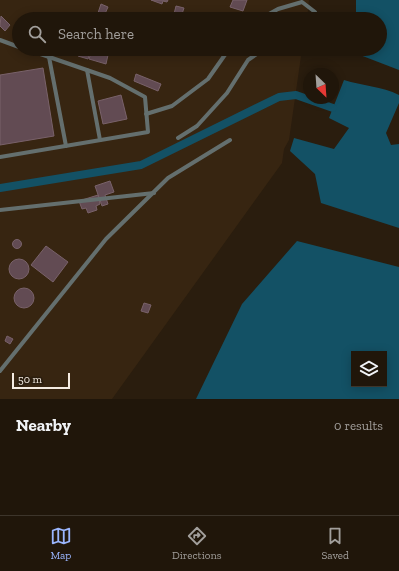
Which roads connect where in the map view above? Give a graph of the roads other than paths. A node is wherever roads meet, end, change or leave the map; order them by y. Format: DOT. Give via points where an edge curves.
graph roads {
  1 [pos="273,12"];
  2 [pos="315,12"];
  3 [pos="0,40"];
  4 [pos="12,44"];
  5 [pos="46,56"];
  6 [pos="224,56"];
  7 [pos="254,56"];
  8 [pos="49,57"];
  9 [pos="87,70"];
  10 [pos="146,114"];
  11 [pos="178,138"];
  12 [pos="100,140"];
  13 [pos="230,140"];
  14 [pos="66,146"];
  15 [pos="0,157"];
  16 [pos="154,193"];
  17 [pos="0,210"];
  18 [pos="0,372"];
  1 -- 2 [label="lane" via="302,2"];
  3 -- 4 [label="lane"];
  5 -- 8 [label="lane"];
  6 -- 10 [label="lane" via="208,80 172,106"];
  7 -- 11 [label="lane" via="248,60 227,93 197,126"];
  8 -- 9 [label="lane"];
  8 -- 14 [label="lane"];
  9 -- 10 [label="lane" via="110,78 145,97"];
  9 -- 12 [label="lane"];
  10 -- 12 [label="lane" via="148,132"];
  12 -- 14 [label="lane"];
  13 -- 16 [label="lane" via="168,178"];
  14 -- 15 [label="lane"];
  16 -- 17 [label="lane"];
  16 -- 18 [label="lane" via="106,239"];
}
